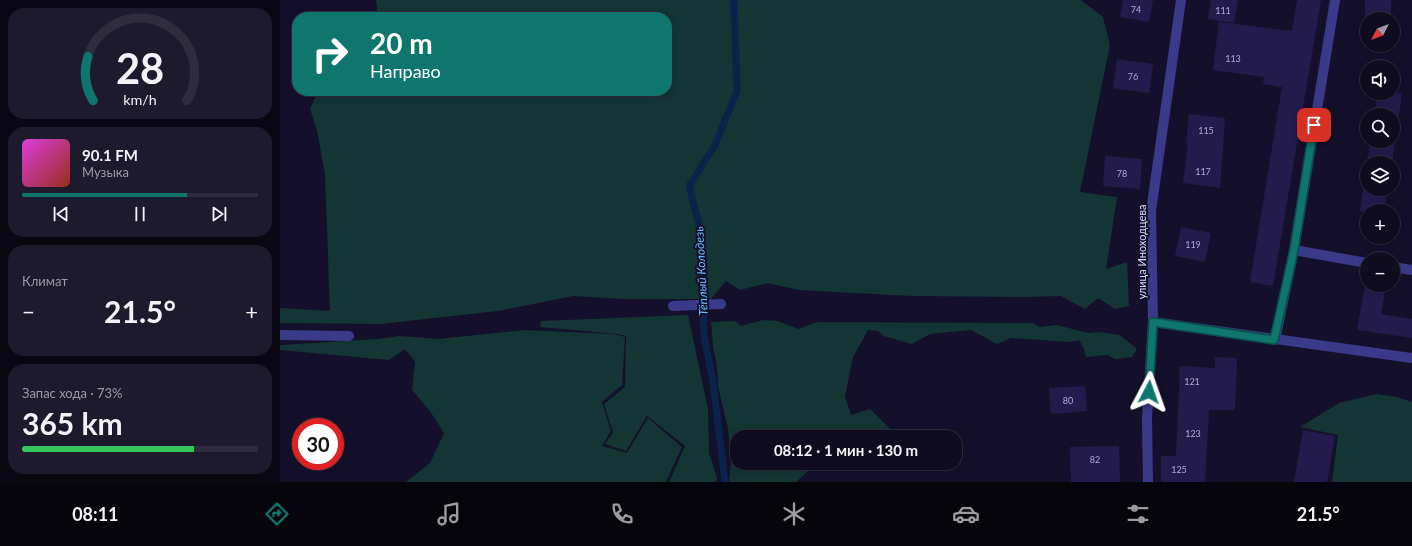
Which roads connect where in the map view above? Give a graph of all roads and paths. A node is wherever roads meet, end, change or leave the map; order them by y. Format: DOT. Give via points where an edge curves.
graph roads {
  1 [pos="1181,0"];
  2 [pos="1335,0"];
  3 [pos="1294,250"];
  4 [pos="1360,262"];
  5 [pos="1400,268"];
  6 [pos="1412,270"];
  7 [pos="720,304"];
  8 [pos="673,306"];
  9 [pos="1153,322"];
  10 [pos="280,335"];
  11 [pos="349,336"];
  12 [pos="1274,340"];
  13 [pos="1412,358"];
  14 [pos="1148,482"];
  1 -- 9 [label="street, улица Иноходцева" via="1151,211"];
  2 -- 3 [label="street"];
  3 -- 4 [label="street"];
  3 -- 12 [label="street"];
  5 -- 6 [label="street"];
  7 -- 8 [label="street"];
  9 -- 12 [label="street"];
  9 -- 14 [label="street, улица Иноходцева" via="1147,418"];
  10 -- 11 [label="street"];
  12 -- 13 [label="street"];
}
